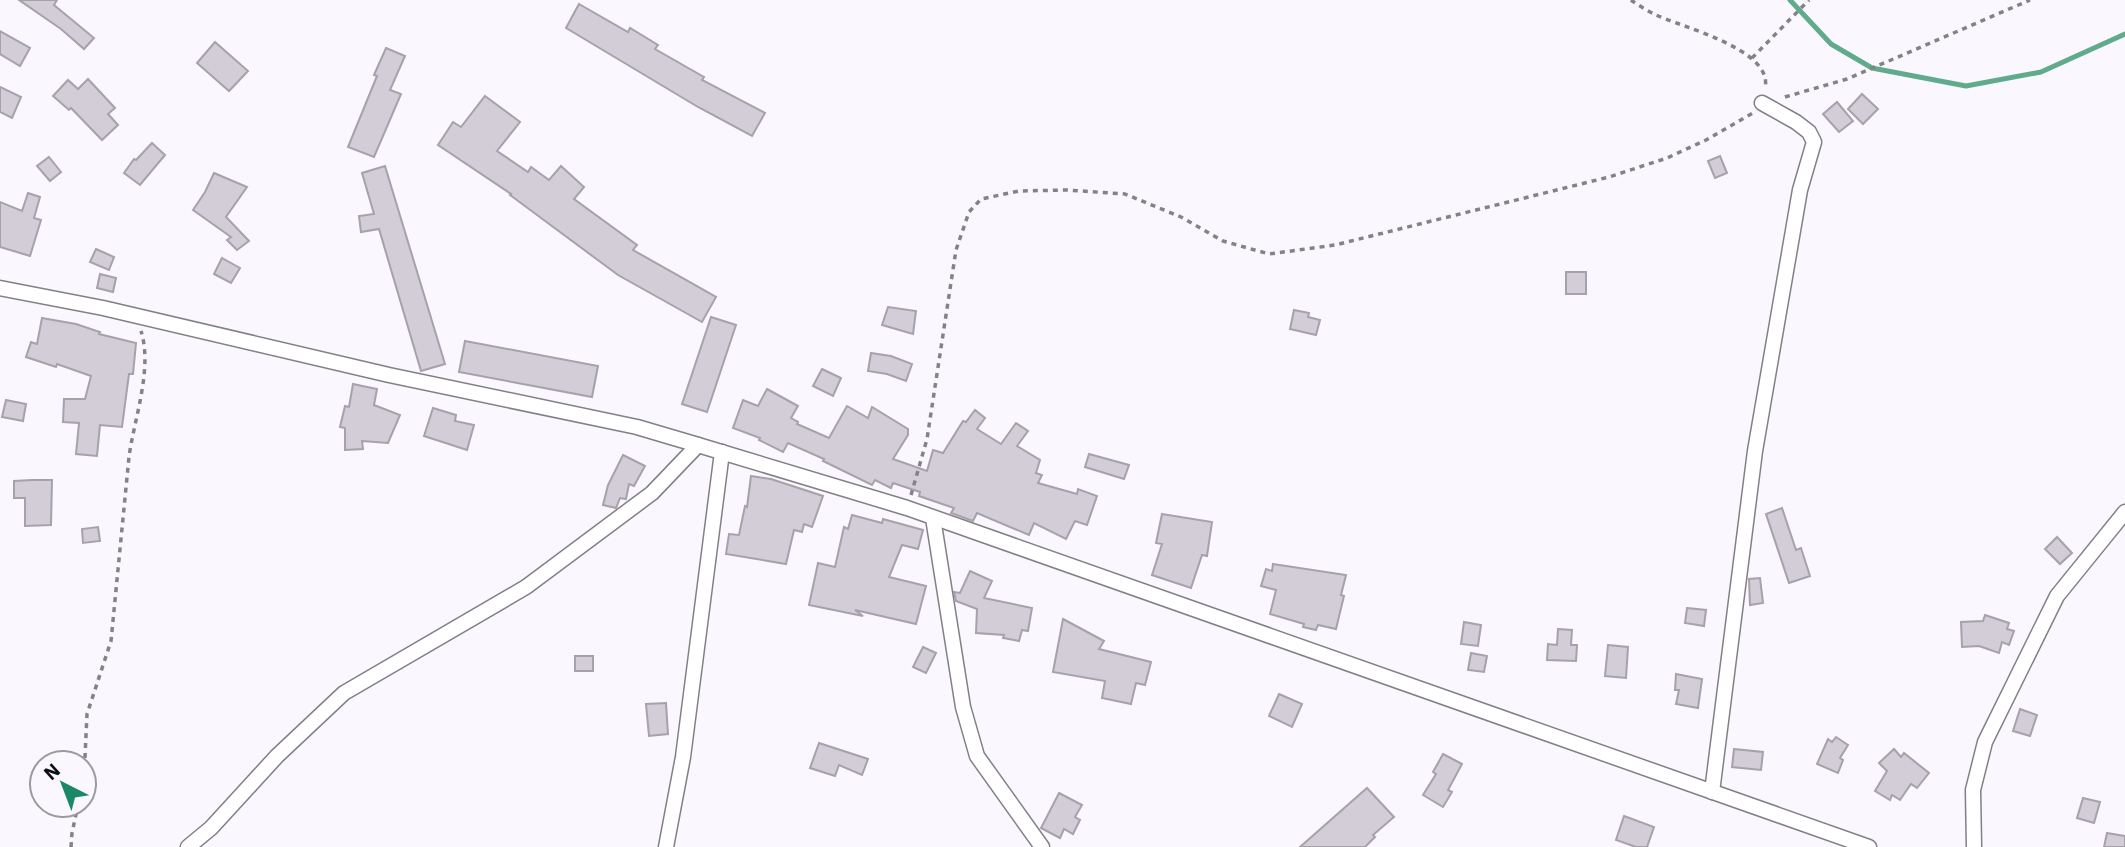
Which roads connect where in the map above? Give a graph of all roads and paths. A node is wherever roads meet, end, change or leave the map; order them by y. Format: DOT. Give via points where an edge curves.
graph roads {
  1 [pos="1631,0"];
  2 [pos="1809,0"];
  3 [pos="2029,0"];
  4 [pos="1752,58"];
  5 [pos="1762,103"];
  6 [pos="0,288"];
  7 [pos="136,315"];
  8 [pos="698,445"];
  9 [pos="722,452"];
  10 [pos="907,508"];
  11 [pos="2125,512"];
  12 [pos="933,518"];
  13 [pos="86,749"];
  14 [pos="1712,792"];
  15 [pos="75,819"];
  16 [pos="71,847"];
  17 [pos="188,847"];
  18 [pos="666,847"];
  19 [pos="1042,847"];
  20 [pos="1869,847"];
  21 [pos="1974,847"];
  1 -- 4 [label="path"];
  2 -- 4 [label="path"];
  3 -- 5 [label="path" via="1847,79"];
  4 -- 5 [label="path" via="1766,83"];
  5 -- 10 [label="path" via="1753,114 1706,141 1609,177 1335,245 1269,254 1223,241 1125,194 1019,191 981,199 969,212 957,250 927,439"];
  5 -- 14 [label="street" via="1796,122 1814,142 1800,190 1755,452"];
  6 -- 7 [label="street"];
  7 -- 8 [label="street" via="637,427"];
  7 -- 13 [label="path" via="144,385 129,457 111,641 88,714"];
  8 -- 9 [label="street"];
  8 -- 17 [label="street" via="652,493 526,587 344,693"];
  9 -- 10 [label="street"];
  9 -- 18 [label="street" via="683,757"];
  10 -- 12 [label="street"];
  11 -- 21 [label="street" via="2057,596 1985,742 1973,790"];
  12 -- 14 [label="street"];
  12 -- 19 [label="street" via="963,707 977,756"];
  14 -- 20 [label="street"];
  15 -- 16 [label="path"];
}
